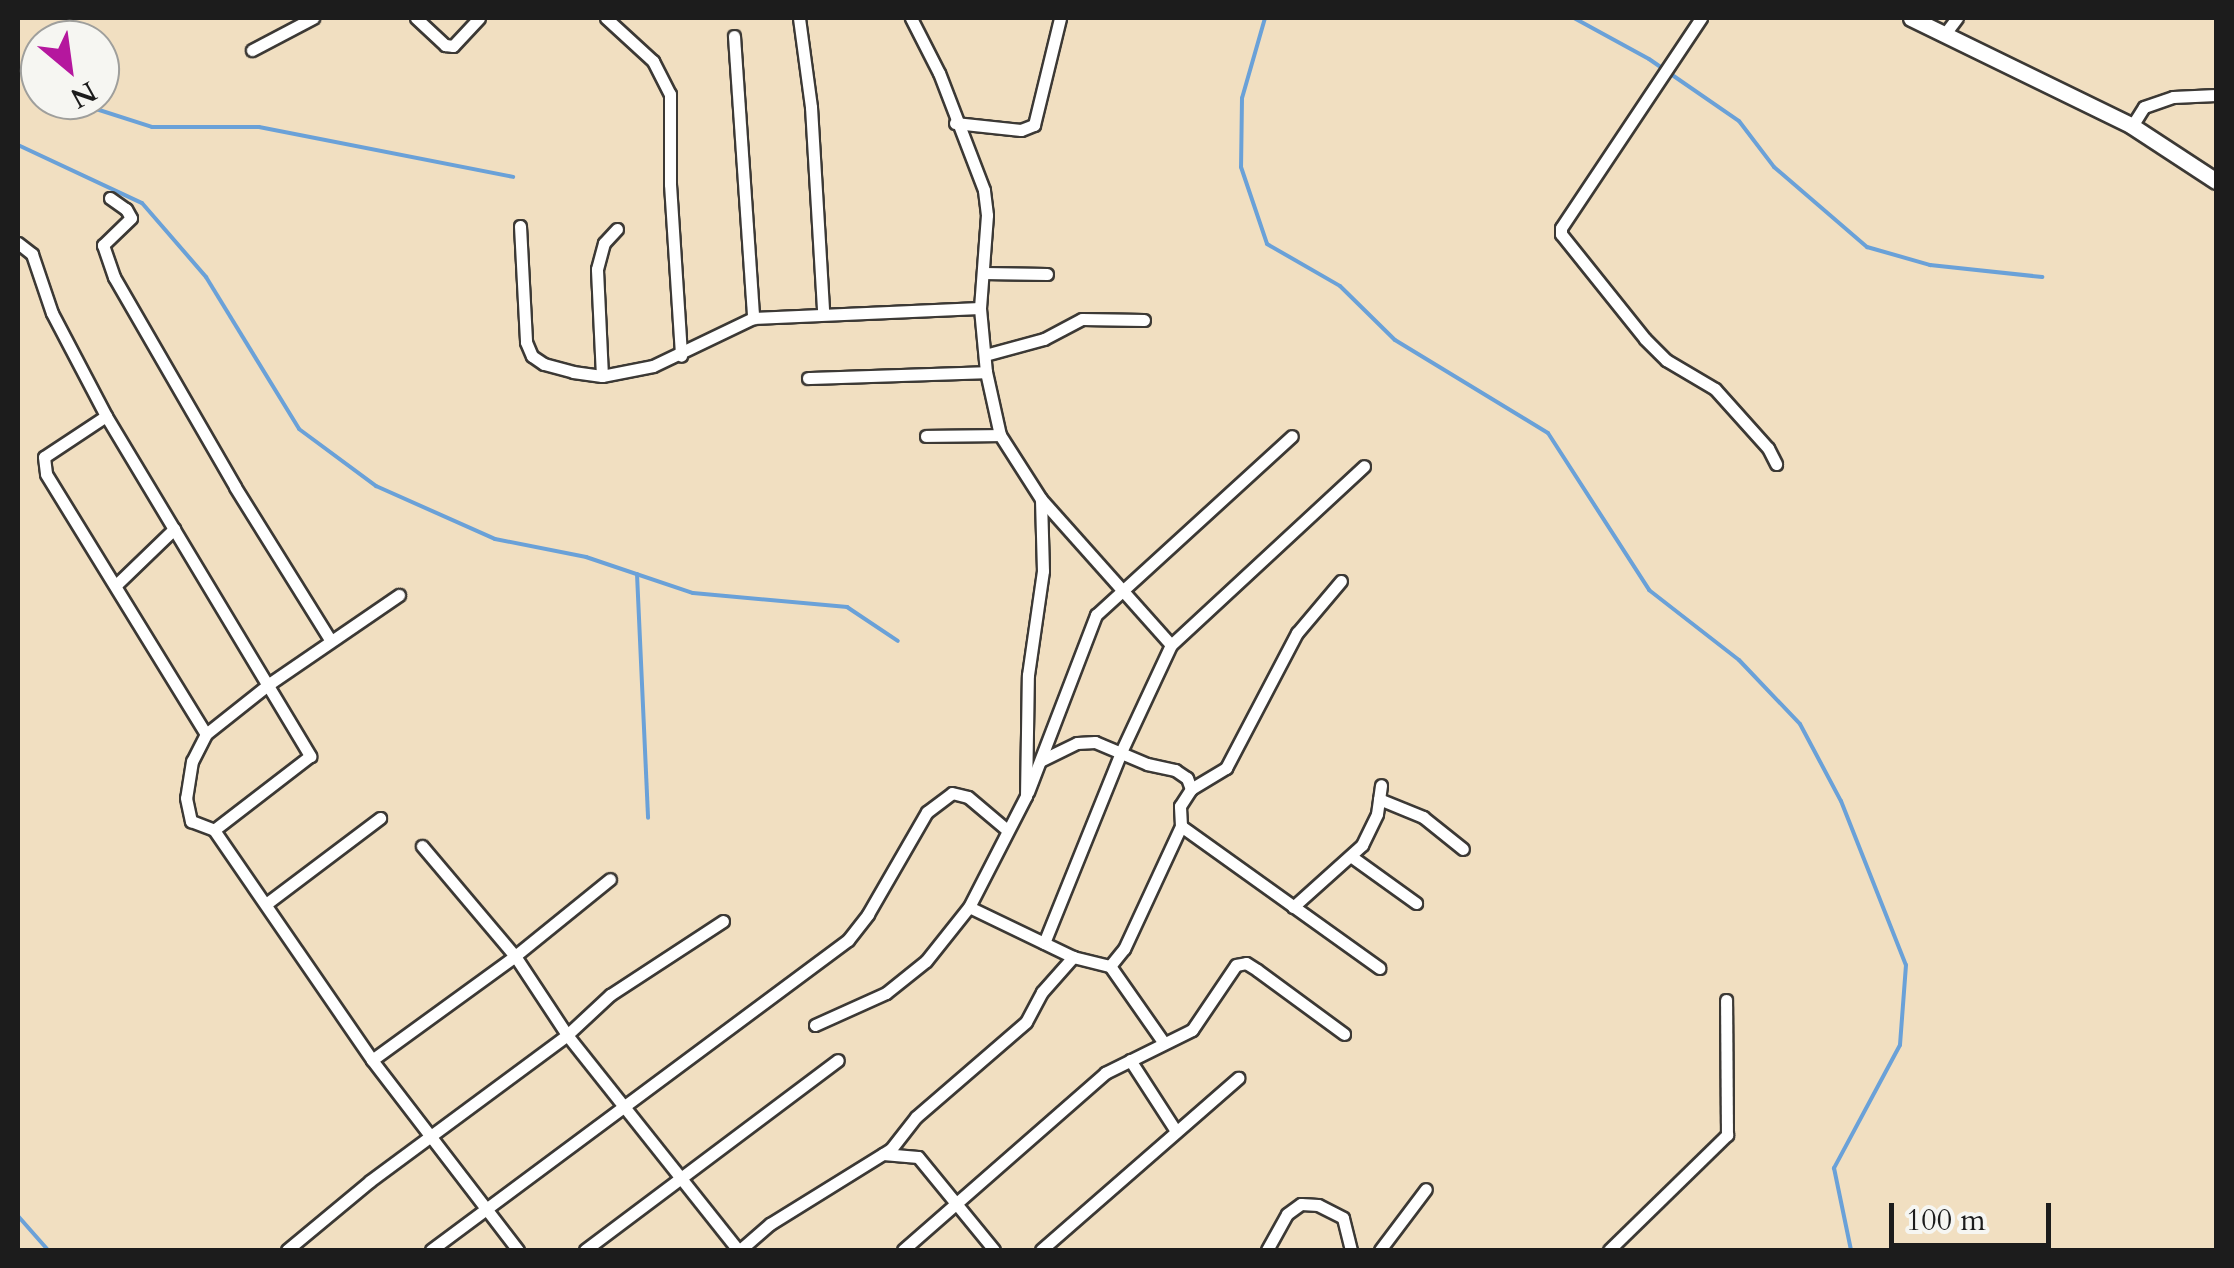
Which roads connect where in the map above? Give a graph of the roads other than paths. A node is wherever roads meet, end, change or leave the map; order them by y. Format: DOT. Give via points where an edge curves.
graph roads {
  1 [pos="313,18"];
  2 [pos="416,18"];
  3 [pos="479,18"];
  4 [pos="606,18"];
  5 [pos="799,18"];
  6 [pos="911,18"];
  7 [pos="1060,18"];
  8 [pos="1702,18"];
  9 [pos="1911,18"];
  10 [pos="1957,18"];
  11 [pos="1944,35"];
  12 [pos="734,36"];
  13 [pos="252,50"];
  14 [pos="2216,95"];
  15 [pos="955,123"];
  16 [pos="2132,126"];
  17 [pos="2216,180"];
  18 [pos="110,198"];
  19 [pos="520,226"];
  20 [pos="617,229"];
  21 [pos="18,242"];
  22 [pos="983,273"];
  23 [pos="1047,274"];
  24 [pos="980,308"];
  25 [pos="823,312"];
  26 [pos="753,318"];
  27 [pos="1144,320"];
  28 [pos="985,355"];
  29 [pos="681,356"];
  30 [pos="986,372"];
  31 [pos="602,376"];
  32 [pos="808,378"];
  33 [pos="106,416"];
  34 [pos="1000,435"];
  35 [pos="926,436"];
  36 [pos="1292,436"];
  37 [pos="1776,464"];
  38 [pos="1364,466"];
  39 [pos="1042,499"];
  40 [pos="174,529"];
  41 [pos="1342,581"];
  42 [pos="116,585"];
  43 [pos="1122,589"];
  44 [pos="399,594"];
  45 [pos="331,641"];
  46 [pos="1172,645"];
  47 [pos="269,684"];
  48 [pos="206,734"];
  49 [pos="1121,752"];
  50 [pos="1042,760"];
  51 [pos="1381,785"];
  52 [pos="1192,789"];
  53 [pos="1026,796"];
  54 [pos="1379,799"];
  55 [pos="380,818"];
  56 [pos="1181,826"];
  57 [pos="214,830"];
  58 [pos="1007,830"];
  59 [pos="422,846"];
  60 [pos="1463,849"];
  61 [pos="1352,857"];
  62 [pos="610,879"];
  63 [pos="266,904"];
  64 [pos="1416,904"];
  65 [pos="970,907"];
  66 [pos="1293,907"];
  67 [pos="723,920"];
  68 [pos="1044,944"];
  69 [pos="515,956"];
  70 [pos="1073,957"];
  71 [pos="1110,966"];
  72 [pos="1379,968"];
  73 [pos="1726,1000"];
  74 [pos="815,1026"];
  75 [pos="1344,1034"];
  76 [pos="567,1035"];
  77 [pos="1164,1042"];
  78 [pos="372,1060"];
  79 [pos="838,1060"];
  80 [pos="1130,1060"];
  81 [pos="1238,1078"];
  82 [pos="625,1104"];
  83 [pos="1176,1131"];
  84 [pos="430,1135"];
  85 [pos="884,1154"];
  86 [pos="683,1178"];
  87 [pos="1426,1189"];
  88 [pos="956,1202"];
  89 [pos="487,1208"];
  90 [pos="287,1250"];
  91 [pos="431,1250"];
  92 [pos="518,1250"];
  93 [pos="585,1250"];
  94 [pos="739,1250"];
  95 [pos="904,1250"];
  96 [pos="994,1250"];
  97 [pos="1041,1250"];
  98 [pos="1267,1250"];
  99 [pos="1351,1250"];
  100 [pos="1380,1250"];
  101 [pos="1609,1250"];
  1 -- 13 [label="street"];
  2 -- 3 [label="street" via="444,46 453,46"];
  4 -- 29 [label="street" via="653,60 670,94"];
  5 -- 25 [label="street"];
  6 -- 15 [label="street"];
  7 -- 15 [label="street" via="1034,126"];
  8 -- 37 [label="street" via="1560,228 1645,339 1715,389"];
  9 -- 11 [label="street"];
  10 -- 11 [label="street"];
  11 -- 16 [label="street"];
  12 -- 26 [label="street"];
  14 -- 16 [label="street" via="2173,97 2144,107"];
  15 -- 22 [label="street" via="984,190"];
  16 -- 17 [label="street"];
  18 -- 45 [label="street" via="130,218 103,244 114,277"];
  19 -- 31 [label="street" via="532,356"];
  20 -- 31 [label="street" via="604,243 597,269"];
  21 -- 33 [label="street" via="32,254 60,330"];
  22 -- 23 [label="street"];
  22 -- 24 [label="street"];
  24 -- 25 [label="street"];
  24 -- 28 [label="street"];
  25 -- 26 [label="street"];
  26 -- 29 [label="street"];
  27 -- 28 [label="street" via="1082,319 1044,339"];
  28 -- 30 [label="street"];
  29 -- 31 [label="street"];
  30 -- 32 [label="street"];
  30 -- 34 [label="street"];
  33 -- 40 [label="street"];
  33 -- 42 [label="street" via="44,458 46,474"];
  34 -- 35 [label="street"];
  34 -- 39 [label="street"];
  36 -- 43 [label="street"];
  38 -- 46 [label="street"];
  39 -- 43 [label="street"];
  39 -- 53 [label="street"];
  40 -- 42 [label="street"];
  40 -- 47 [label="street"];
  41 -- 52 [label="street" via="1297,633 1226,768"];
  42 -- 48 [label="street"];
  43 -- 46 [label="street"];
  43 -- 50 [label="street" via="1091,624"];
  44 -- 45 [label="street"];
  45 -- 47 [label="street"];
  46 -- 49 [label="street"];
  47 -- 48 [label="street"];
  47 -- 57 [label="street" via="310,756"];
  48 -- 57 [label="street" via="192,761 186,798 191,821"];
  49 -- 50 [label="street" via="1085,742"];
  49 -- 52 [label="street" via="1175,770"];
  49 -- 68 [label="street"];
  50 -- 53 [label="street"];
  51 -- 54 [label="street"];
  52 -- 56 [label="street" via="1180,806"];
  53 -- 58 [label="street"];
  54 -- 60 [label="street" via="1423,817"];
  54 -- 61 [label="street"];
  55 -- 63 [label="street"];
  56 -- 66 [label="street"];
  56 -- 71 [label="street"];
  57 -- 63 [label="street"];
  58 -- 65 [label="street"];
  58 -- 82 [label="street" via="968,797 952,794 927,812 848,940"];
  59 -- 69 [label="street"];
  61 -- 64 [label="street"];
  61 -- 66 [label="street"];
  62 -- 69 [label="street"];
  63 -- 78 [label="street"];
  65 -- 68 [label="street"];
  65 -- 74 [label="street" via="909,978"];
  66 -- 72 [label="street"];
  67 -- 76 [label="street" via="610,995"];
  68 -- 70 [label="street"];
  69 -- 76 [label="street"];
  69 -- 78 [label="street"];
  70 -- 71 [label="street"];
  70 -- 85 [label="street" via="1026,1022 916,1117"];
  71 -- 77 [label="street"];
  73 -- 101 [label="street" via="1727,1136"];
  75 -- 77 [label="street" via="1246,963 1236,966 1192,1030"];
  76 -- 82 [label="street"];
  76 -- 84 [label="street"];
  77 -- 80 [label="street"];
  78 -- 84 [label="street"];
  79 -- 86 [label="street"];
  80 -- 83 [label="street"];
  80 -- 88 [label="street" via="1106,1073"];
  81 -- 83 [label="street"];
  82 -- 86 [label="street"];
  82 -- 89 [label="street"];
  83 -- 97 [label="street"];
  84 -- 89 [label="street"];
  84 -- 90 [label="street"];
  85 -- 88 [label="street" via="918,1158"];
  85 -- 94 [label="street"];
  86 -- 93 [label="street"];
  86 -- 94 [label="street"];
  87 -- 100 [label="street"];
  88 -- 95 [label="street"];
  88 -- 96 [label="street"];
  89 -- 91 [label="street"];
  89 -- 92 [label="street"];
  98 -- 99 [label="street" via="1300,1204 1343,1218"];
}
